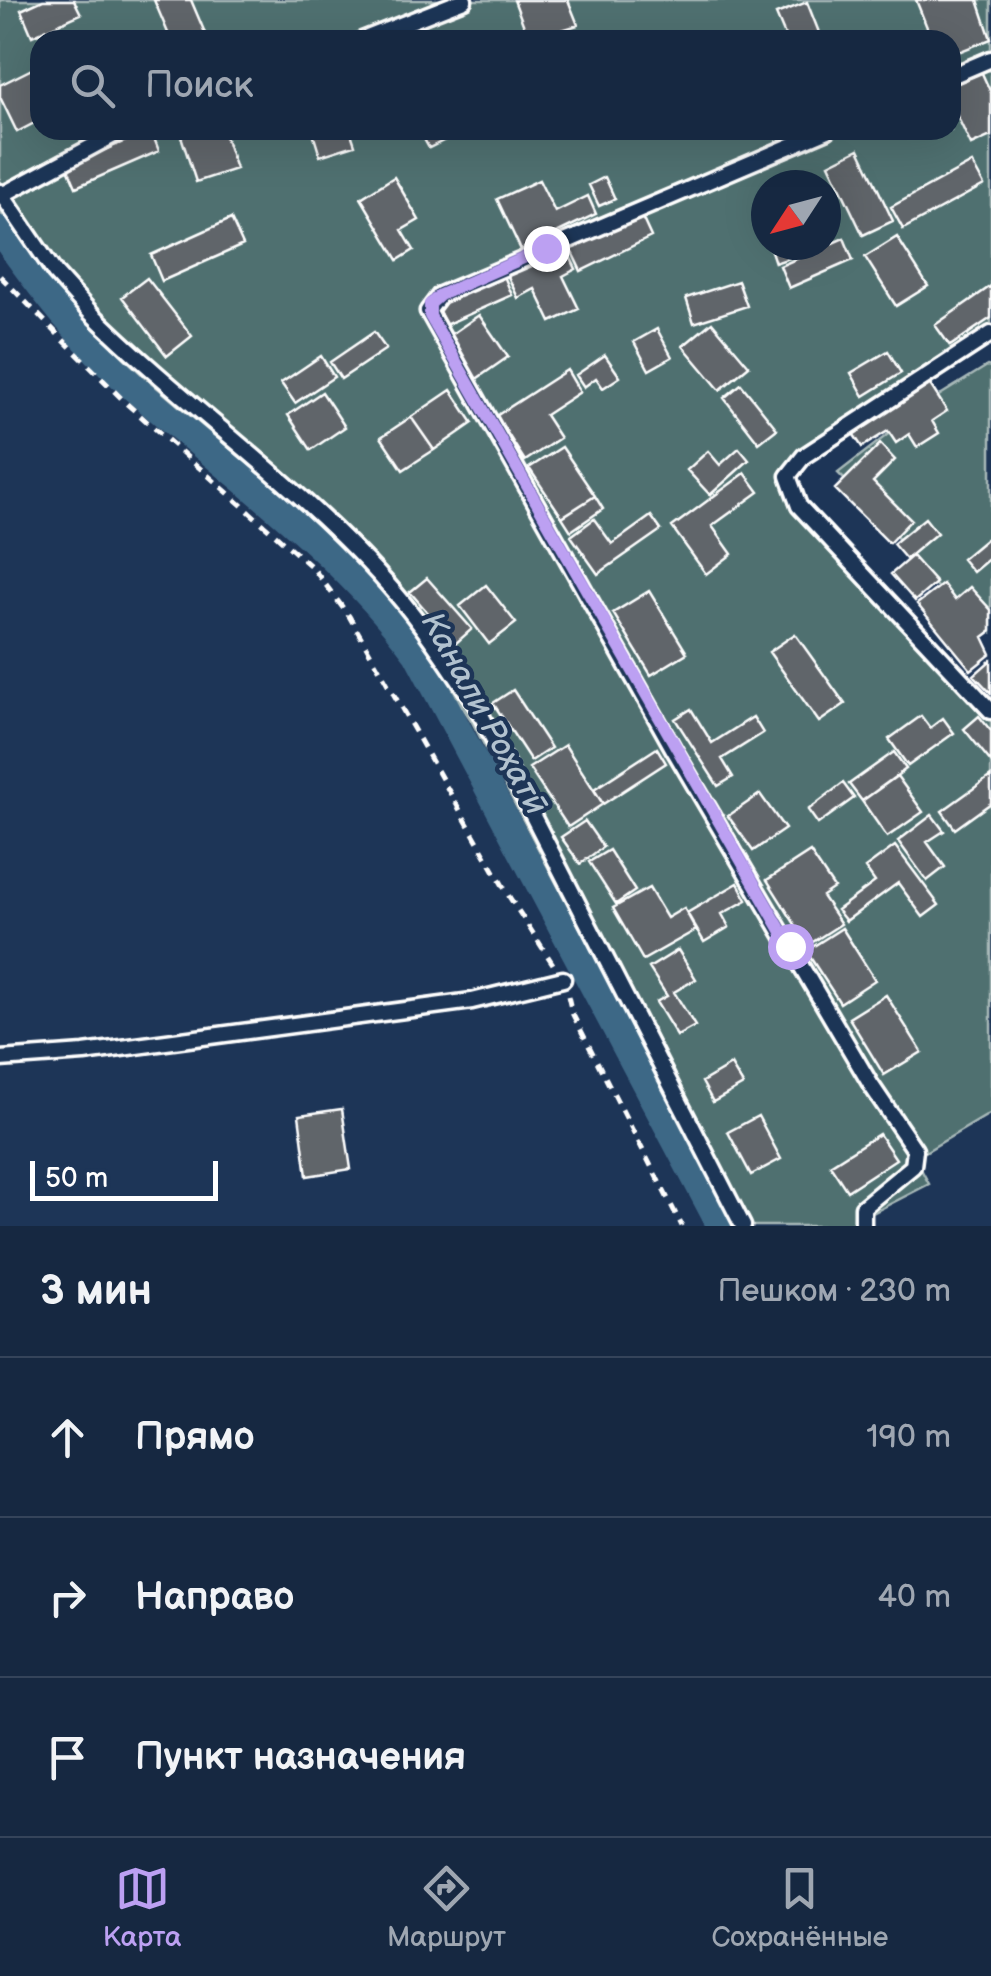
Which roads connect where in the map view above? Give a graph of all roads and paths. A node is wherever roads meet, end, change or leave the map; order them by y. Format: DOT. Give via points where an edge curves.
graph roads {
  1 [pos="464,0"];
  2 [pos="388,30"];
  3 [pos="991,59"];
  4 [pos="961,72"];
  5 [pos="104,140"];
  6 [pos="804,140"];
  7 [pos="1,193"];
  8 [pos="0,276"];
  9 [pos="991,334"];
  10 [pos="991,711"];
  11 [pos="563,979"];
  12 [pos="0,1059"];
  13 [pos="682,1226"];
  14 [pos="743,1226"];
  15 [pos="862,1226"];
  1 -- 2 [label="lane"];
  3 -- 4 [label="lane"];
  5 -- 7 [label="lane"];
  6 -- 15 [label="lane" via="440,295 428,311 673,748 915,1150 913,1166 863,1206"];
  7 -- 14 [label="lane" via="90,313 348,544 442,654 477,707"];
  8 -- 11 [label="path" via="127,404 312,568 349,616"];
  9 -- 10 [label="lane" via="804,456 788,476 799,506"];
  11 -- 12 [label="lane" via="472,1001"];
  11 -- 13 [label="path" via="572,1013"];
}
